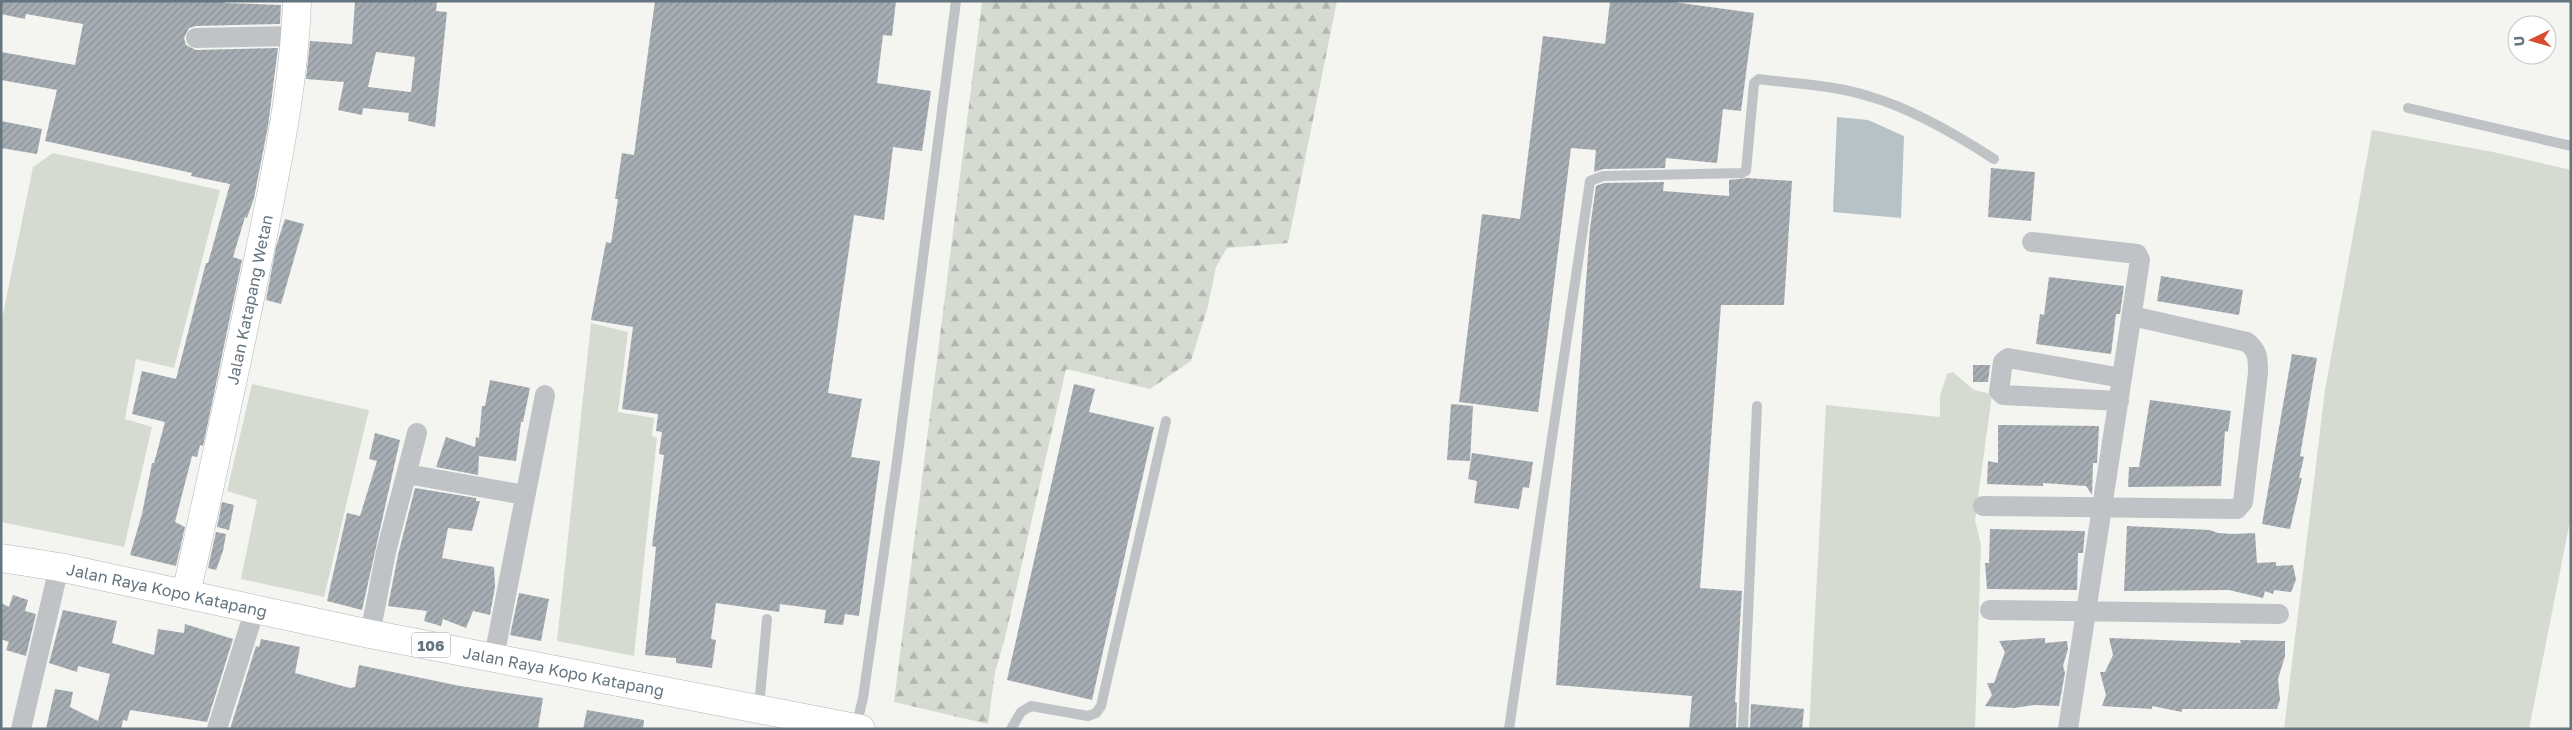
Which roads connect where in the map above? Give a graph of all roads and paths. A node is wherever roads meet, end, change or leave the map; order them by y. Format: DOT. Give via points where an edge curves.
graph roads {
  1 [pos="297,1"];
  2 [pos="956,1"];
  3 [pos="296,36"];
  4 [pos="196,38"];
  5 [pos="2408,108"];
  6 [pos="2571,146"];
  7 [pos="1994,159"];
  8 [pos="2032,242"];
  9 [pos="2132,316"];
  10 [pos="2122,378"];
  11 [pos="545,395"];
  12 [pos="2119,401"];
  13 [pos="1757,406"];
  14 [pos="1166,421"];
  15 [pos="417,433"];
  16 [pos="407,474"];
  17 [pos="525,495"];
  18 [pos="1983,506"];
  19 [pos="2102,508"];
  20 [pos="1,558"];
  21 [pos="59,567"];
  22 [pos="186,594"];
  23 [pos="255,609"];
  24 [pos="1990,610"];
  25 [pos="2086,611"];
  26 [pos="2279,614"];
  27 [pos="767,618"];
  28 [pos="370,634"];
  29 [pos="494,657"];
  30 [pos="759,710"];
  31 [pos="858,728"];
  32 [pos="22,729"];
  33 [pos="217,729"];
  34 [pos="1011,729"];
  35 [pos="1509,729"];
  36 [pos="1743,729"];
  37 [pos="2068,729"];
  1 -- 3 [label="main road, Jalan Katapang Wetan"];
  2 -- 31 [label="lane" via="897,461"];
  3 -- 4 [label="street"];
  3 -- 22 [label="main road, Jalan Katapang Wetan" via="281,145"];
  5 -- 6 [label="lane"];
  7 -- 35 [label="lane" via="1910,112 1869,96 1759,79 1754,84 1746,171 1602,176 1590,181"];
  8 -- 9 [label="street" via="2139,254"];
  9 -- 10 [label="street"];
  9 -- 19 [label="street" via="2247,342 2254,348 2258,356 2258,372 2244,502 2237,508"];
  10 -- 12 [label="street"];
  10 -- 12 [label="street" via="2008,358 2003,362 1999,391 2003,394"];
  11 -- 17 [label="street"];
  12 -- 19 [label="street"];
  13 -- 36 [label="lane"];
  14 -- 34 [label="lane" via="1101,706 1088,716 1031,706 1021,712"];
  15 -- 16 [label="street"];
  16 -- 17 [label="street"];
  16 -- 28 [label="street" via="386,552"];
  17 -- 29 [label="street"];
  18 -- 19 [label="street"];
  19 -- 25 [label="street"];
  20 -- 21 [label="main road, Jalan Raya Kopo Katapang / 106"];
  21 -- 22 [label="main road, Jalan Raya Kopo Katapang / 106"];
  21 -- 32 [label="street"];
  22 -- 23 [label="main road, Jalan Raya Kopo Katapang / 106"];
  23 -- 28 [label="main road, Jalan Raya Kopo Katapang / 106"];
  23 -- 33 [label="street"];
  24 -- 25 [label="street"];
  25 -- 26 [label="street"];
  25 -- 37 [label="street"];
  27 -- 30 [label="lane"];
  28 -- 29 [label="main road, Jalan Raya Kopo Katapang / 106"];
  29 -- 30 [label="main road, Jalan Raya Kopo Katapang / 106"];
  30 -- 31 [label="main road, Jalan Raya Kopo Katapang / 106"];
}
